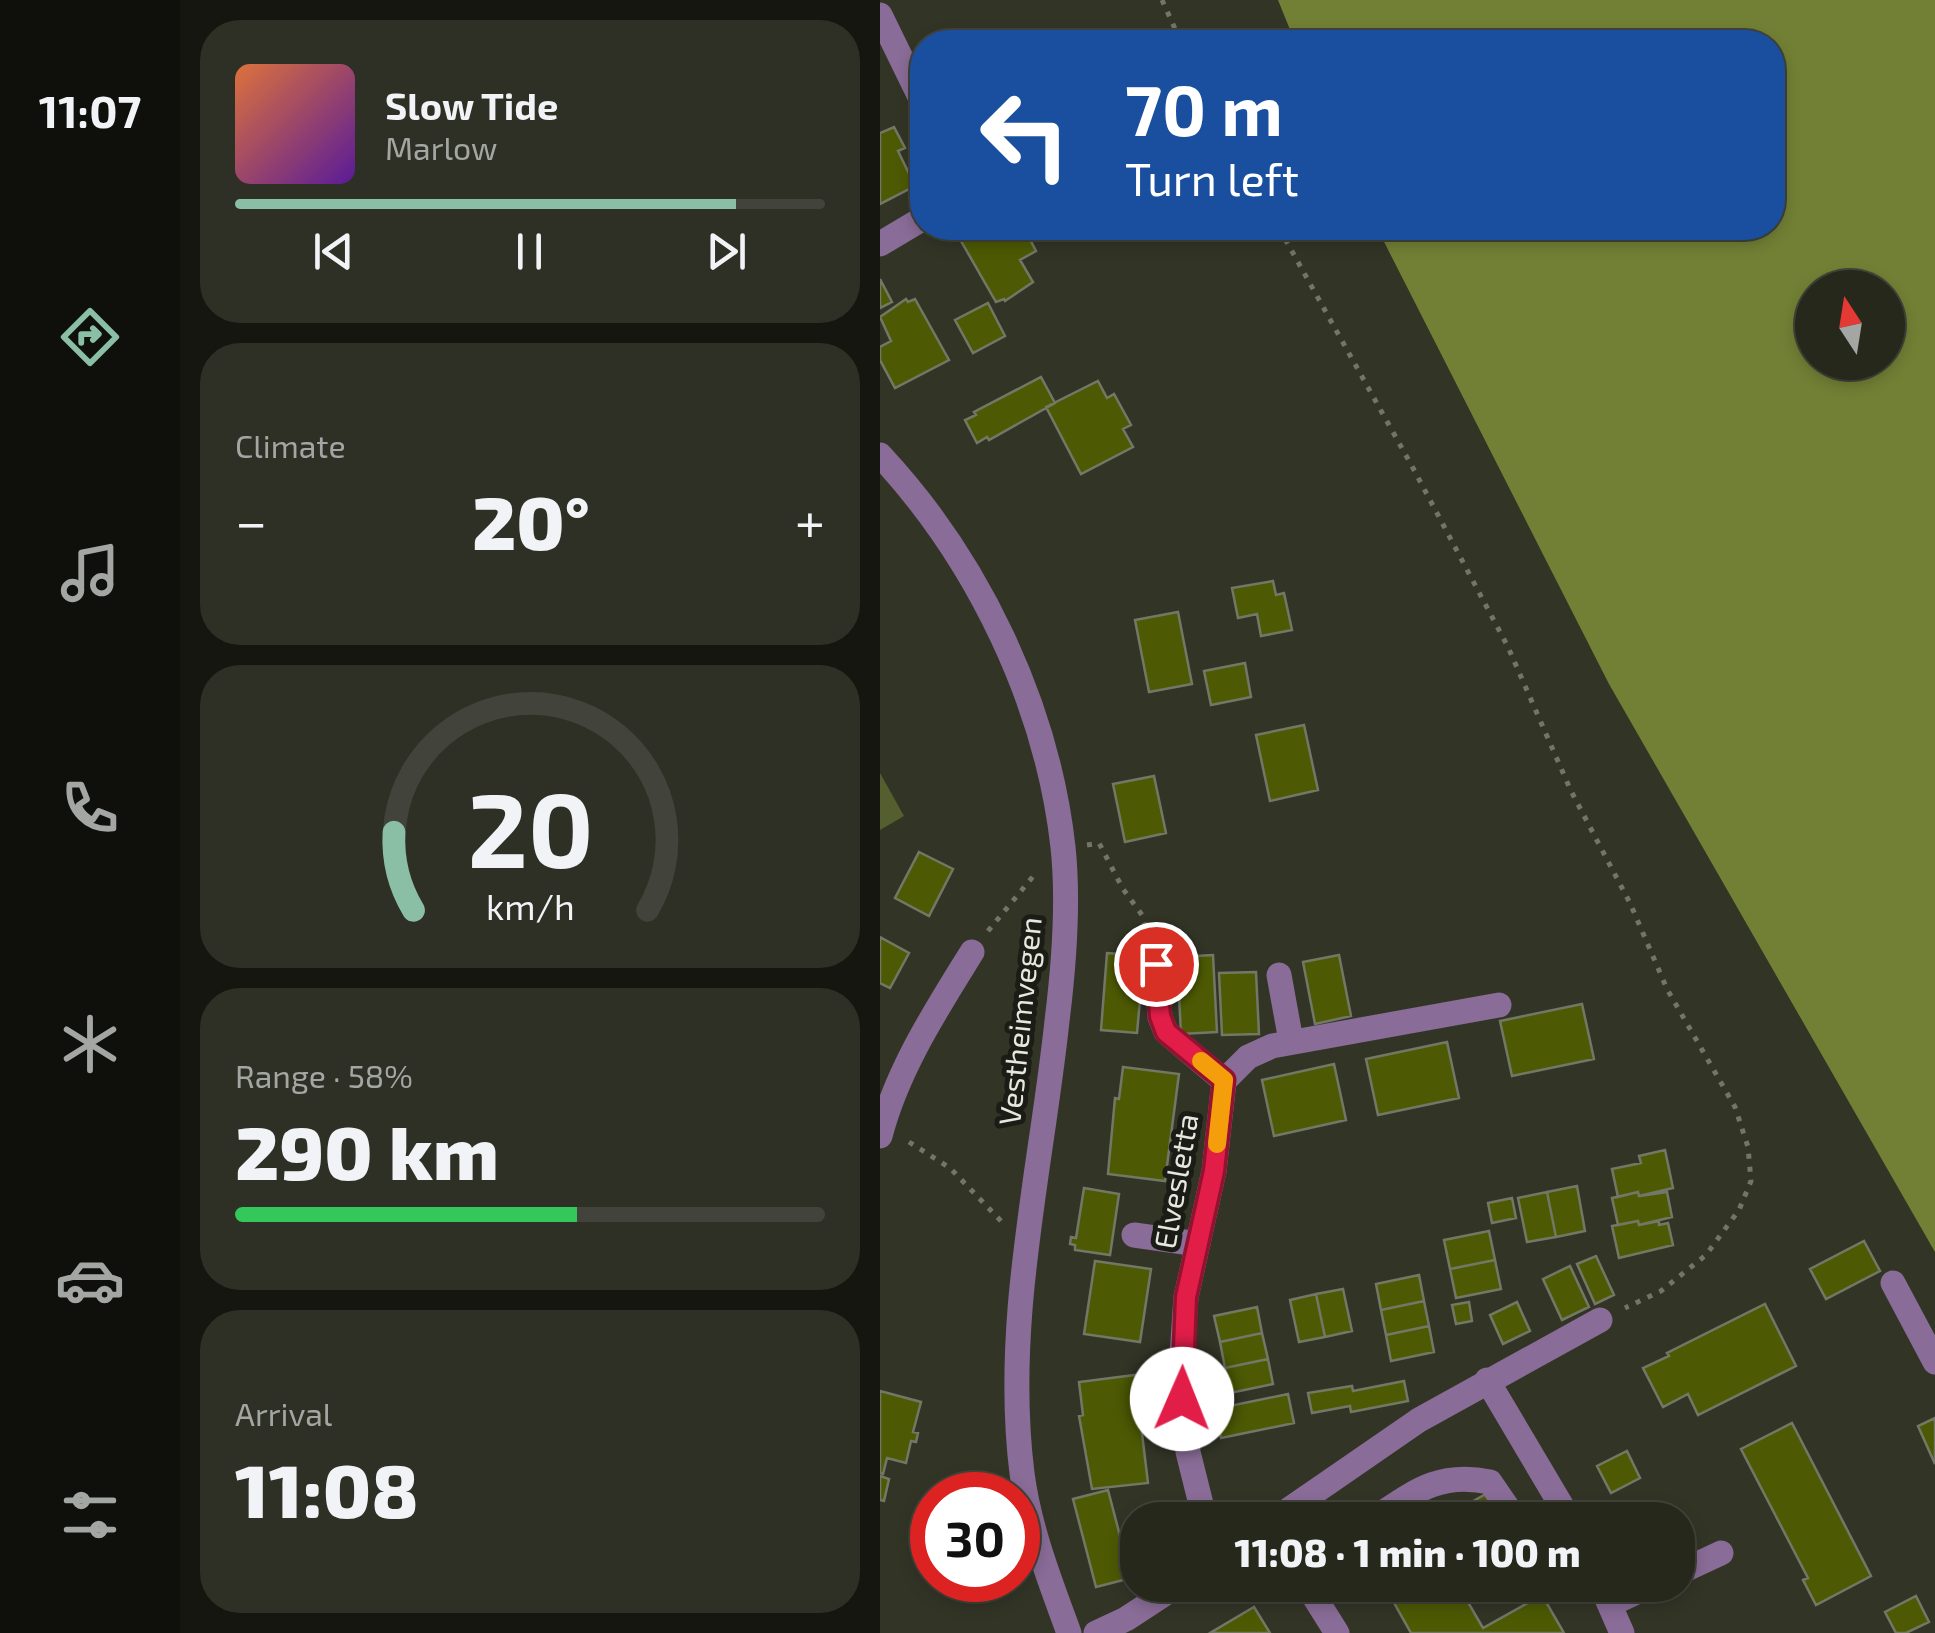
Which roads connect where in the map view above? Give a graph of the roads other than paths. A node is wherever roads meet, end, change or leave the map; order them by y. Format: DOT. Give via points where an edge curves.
graph roads {
  1 [pos="880,14"];
  2 [pos="910,76"];
  3 [pos="910,227"];
  4 [pos="880,244"];
  5 [pos="880,455"];
  6 [pos="972,952"];
  7 [pos="1156,964"];
  8 [pos="1280,975"];
  9 [pos="1499,1005"];
  10 [pos="1291,1042"];
  11 [pos="1224,1080"];
  12 [pos="881,1125"];
  13 [pos="1134,1234"];
  14 [pos="1198,1244"];
  15 [pos="1894,1282"];
  16 [pos="1600,1320"];
  17 [pos="1935,1362"];
  18 [pos="1487,1380"];
  19 [pos="1200,1502"];
  20 [pos="1300,1502"];
  21 [pos="1399,1502"];
  22 [pos="1504,1502"];
  23 [pos="1559,1502"];
  24 [pos="1721,1553"];
  25 [pos="1695,1565"];
  26 [pos="1152,1602"];
  27 [pos="1318,1602"];
  28 [pos="1609,1602"];
  29 [pos="1069,1633"];
  30 [pos="1096,1633"];
  31 [pos="1337,1633"];
  32 [pos="1622,1633"];
  1 -- 2 [label="street"];
  3 -- 4 [label="street"];
  5 -- 29 [label="street, Vestheimvegen" via="910,487 988,607 1043,746 1064,850 1064,950 1017,1353 1022,1476"];
  6 -- 12 [label="street" via="931,1018"];
  7 -- 11 [label="street" via="1166,1032"];
  8 -- 10 [label="street"];
  9 -- 10 [label="street, Elvesletta"];
  10 -- 11 [label="street, Elvesletta" via="1248,1057"];
  11 -- 14 [label="street, Elvesletta"];
  13 -- 14 [label="street"];
  14 -- 19 [label="street, Elvesletta" via="1186,1297 1182,1399"];
  15 -- 17 [label="street"];
  16 -- 18 [label="street"];
  18 -- 20 [label="street"];
  18 -- 23 [label="street"];
  21 -- 22 [label="street" via="1447,1478 1466,1477 1490,1482"];
  24 -- 25 [label="street"];
  26 -- 30 [label="street"];
  27 -- 31 [label="street"];
  28 -- 32 [label="street"];
}
